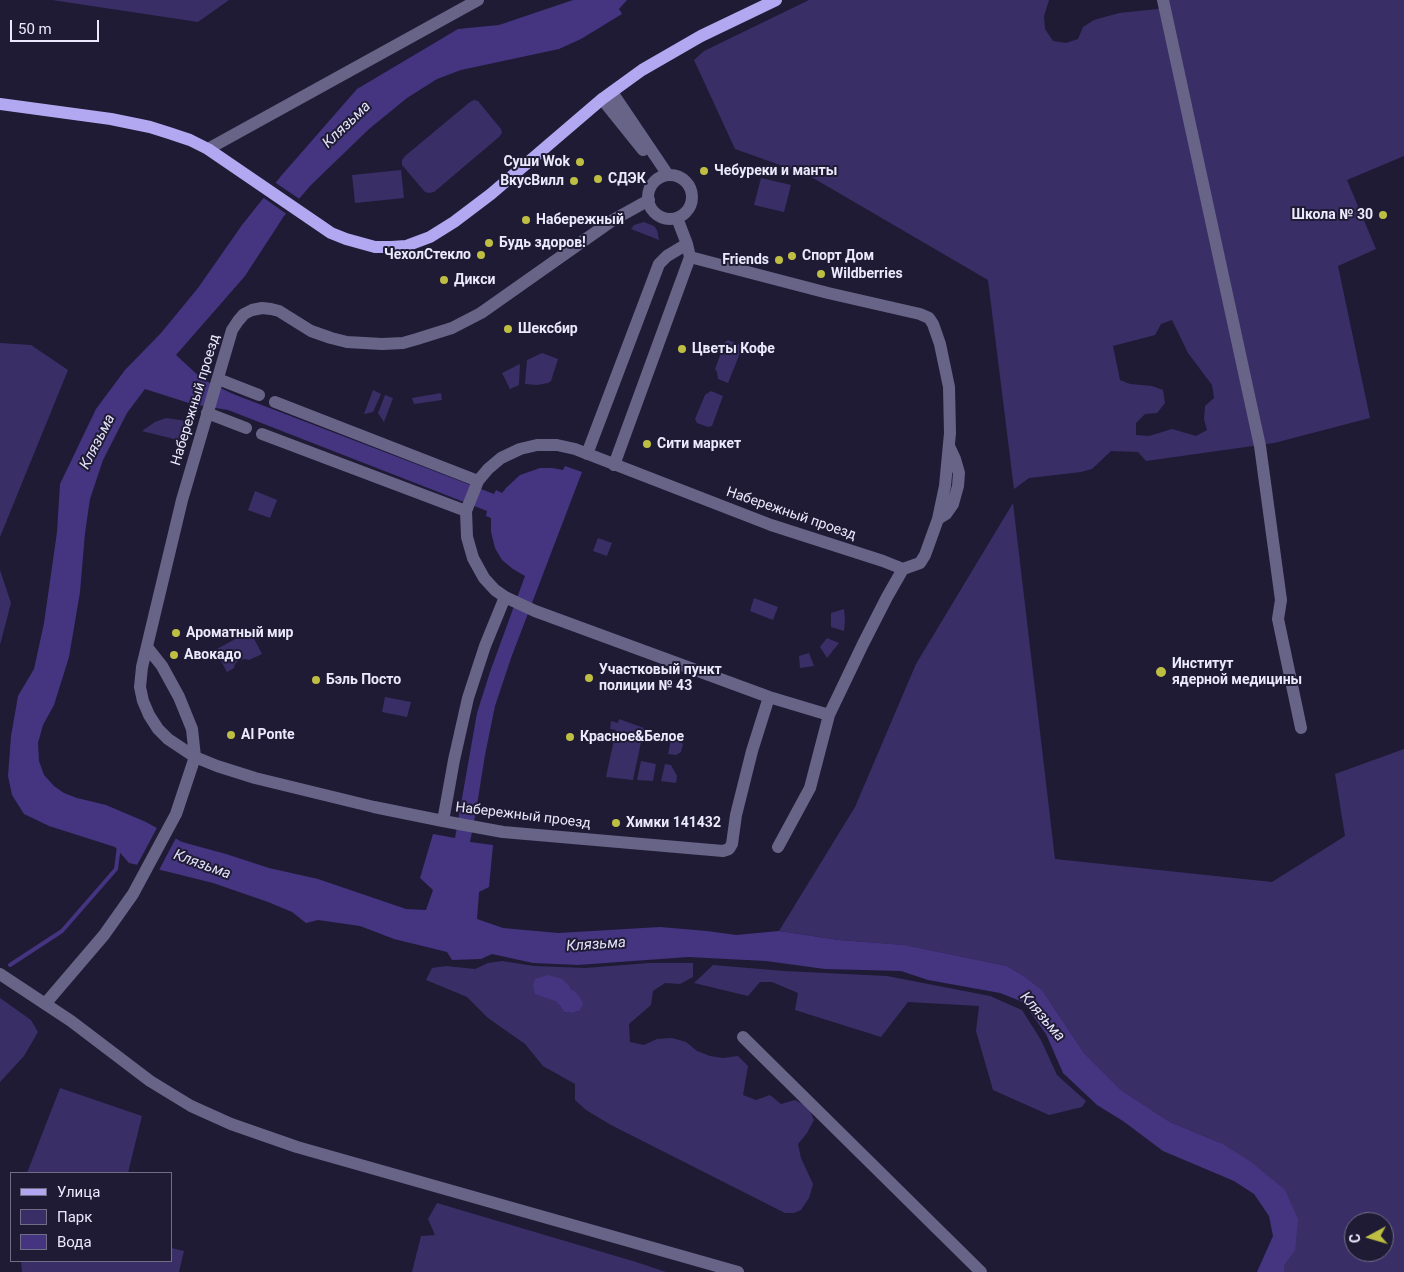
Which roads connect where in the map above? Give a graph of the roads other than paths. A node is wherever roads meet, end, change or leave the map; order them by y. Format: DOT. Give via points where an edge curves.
graph roads {
  1 [pos="478,0"];
  2 [pos="776,0"];
  3 [pos="1163,0"];
  4 [pos="607,95"];
  5 [pos="0,104"];
  6 [pos="208,149"];
  7 [pos="665,176"];
  8 [pos="649,200"];
  9 [pos="677,218"];
  10 [pos="688,250"];
  11 [pos="217,381"];
  12 [pos="259,395"];
  13 [pos="275,402"];
  14 [pos="207,412"];
  15 [pos="246,428"];
  16 [pos="262,434"];
  17 [pos="587,454"];
  18 [pos="614,464"];
  19 [pos="477,483"];
  20 [pos="467,508"];
  21 [pos="903,569"];
  22 [pos="509,598"];
  23 [pos="147,647"];
  24 [pos="769,697"];
  25 [pos="829,715"];
  26 [pos="1301,728"];
  27 [pos="195,757"];
  28 [pos="449,822"];
  29 [pos="778,847"];
  30 [pos="0,974"];
  31 [pos="45,1004"];
  32 [pos="743,1037"];
  33 [pos="738,1272"];
  34 [pos="981,1272"];
  1 -- 6 [label="street"];
  2 -- 4 [label="main road" via="701,36 642,70"];
  3 -- 26 [label="street" via="1260,446 1281,600 1278,619"];
  4 -- 6 [label="main road" via="454,222 430,237 406,246 375,247 331,233"];
  4 -- 7 [label="street"];
  5 -- 6 [label="main road" via="150,127"];
  7 -- 8 [label="street" via="652,184"];
  7 -- 9 [label="street" via="680,177 692,192 691,205"];
  8 -- 9 [label="street" via="653,210 661,216"];
  8 -- 11 [label="street, Набережный проезд" via="613,220 481,313 452,328 403,343 347,342 311,331 279,311 252,310 244,314 232,330"];
  9 -- 10 [label="street"];
  10 -- 17 [label="street" via="667,256 660,264"];
  10 -- 18 [label="street"];
  10 -- 21 [label="street" via="828,293 929,318 940,344 949,387 949,446 959,473 958,486 953,504 938,519 920,563"];
  11 -- 12 [label="street"];
  11 -- 14 [label="street, Набережный проезд"];
  13 -- 19 [label="street"];
  14 -- 15 [label="street"];
  14 -- 23 [label="street, Набережный проезд"];
  16 -- 20 [label="street"];
  17 -- 18 [label="street, Набережный проезд"];
  17 -- 19 [label="street, Набережный проезд" via="557,445 520,449 497,461"];
  18 -- 21 [label="street, Набережный проезд" via="771,525"];
  19 -- 20 [label="street"];
  20 -- 22 [label="street" via="467,537 473,558 484,578"];
  21 -- 25 [label="street" via="886,597"];
  22 -- 24 [label="street"];
  22 -- 28 [label="street" via="485,646 468,698 454,760"];
  23 -- 27 [label="street" via="179,697 192,730"];
  23 -- 27 [label="street, Набережный проезд" via="140,687 149,715 168,739"];
  24 -- 25 [label="street"];
  24 -- 28 [label="street, Набережный проезд" via="752,751 729,849 503,832"];
  25 -- 29 [label="street" via="810,788"];
  27 -- 28 [label="street, Набережный проезд" via="256,778"];
  27 -- 31 [label="street" via="176,814 133,894 104,935"];
  30 -- 31 [label="street"];
  31 -- 33 [label="street" via="150,1081 191,1106 231,1124 297,1147"];
  32 -- 34 [label="street"];
}
